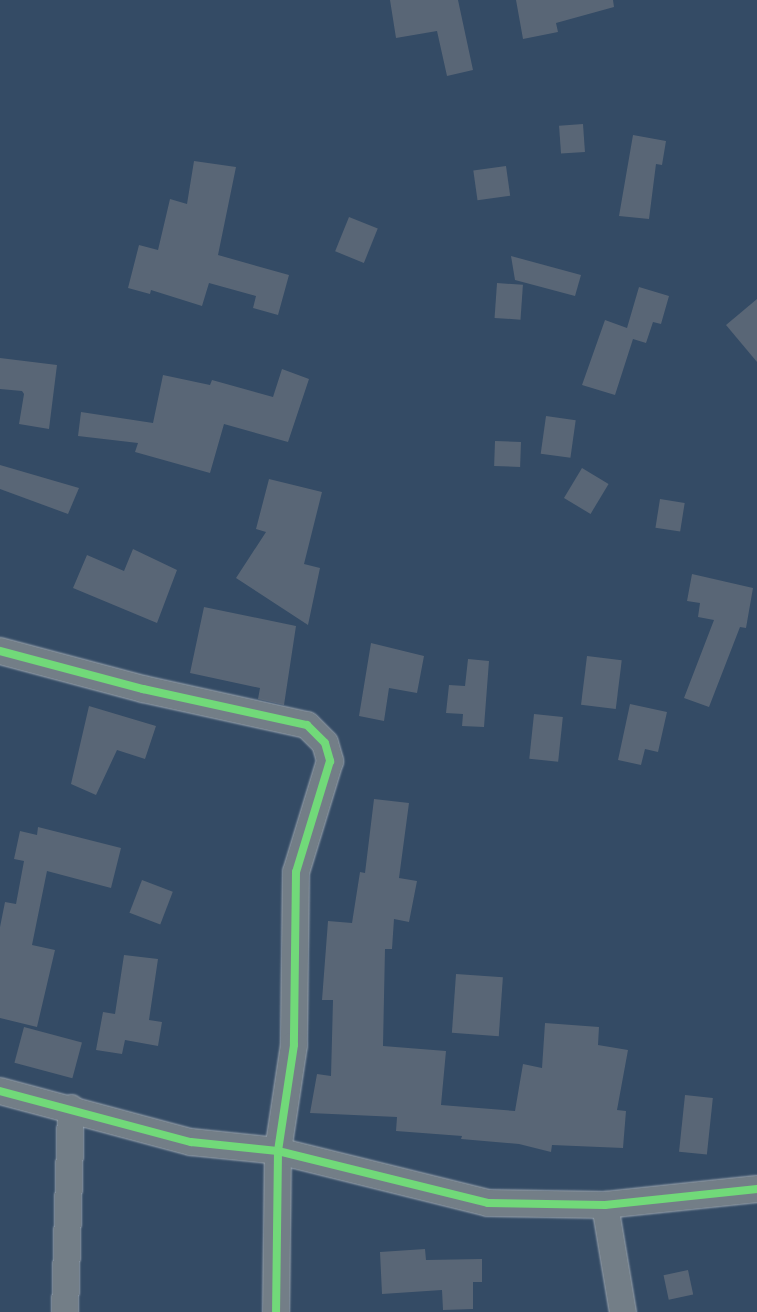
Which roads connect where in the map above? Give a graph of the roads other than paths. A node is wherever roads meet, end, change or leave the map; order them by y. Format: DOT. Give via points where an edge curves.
graph roads {
  1 [pos="0,651"];
  2 [pos="0,1091"];
  3 [pos="71,1108"];
  4 [pos="278,1152"];
  5 [pos="757,1188"];
  6 [pos="605,1205"];
  7 [pos="65,1312"];
  8 [pos="276,1312"];
  9 [pos="623,1312"];
  1 -- 4 [label="street" via="143,689 306,724 325,743 330,761 296,872 294,1045"];
  2 -- 3 [label="street"];
  3 -- 4 [label="street" via="191,1142"];
  3 -- 7 [label="street"];
  4 -- 6 [label="street" via="488,1204"];
  4 -- 8 [label="street"];
  5 -- 6 [label="street"];
  6 -- 9 [label="street"];
}
